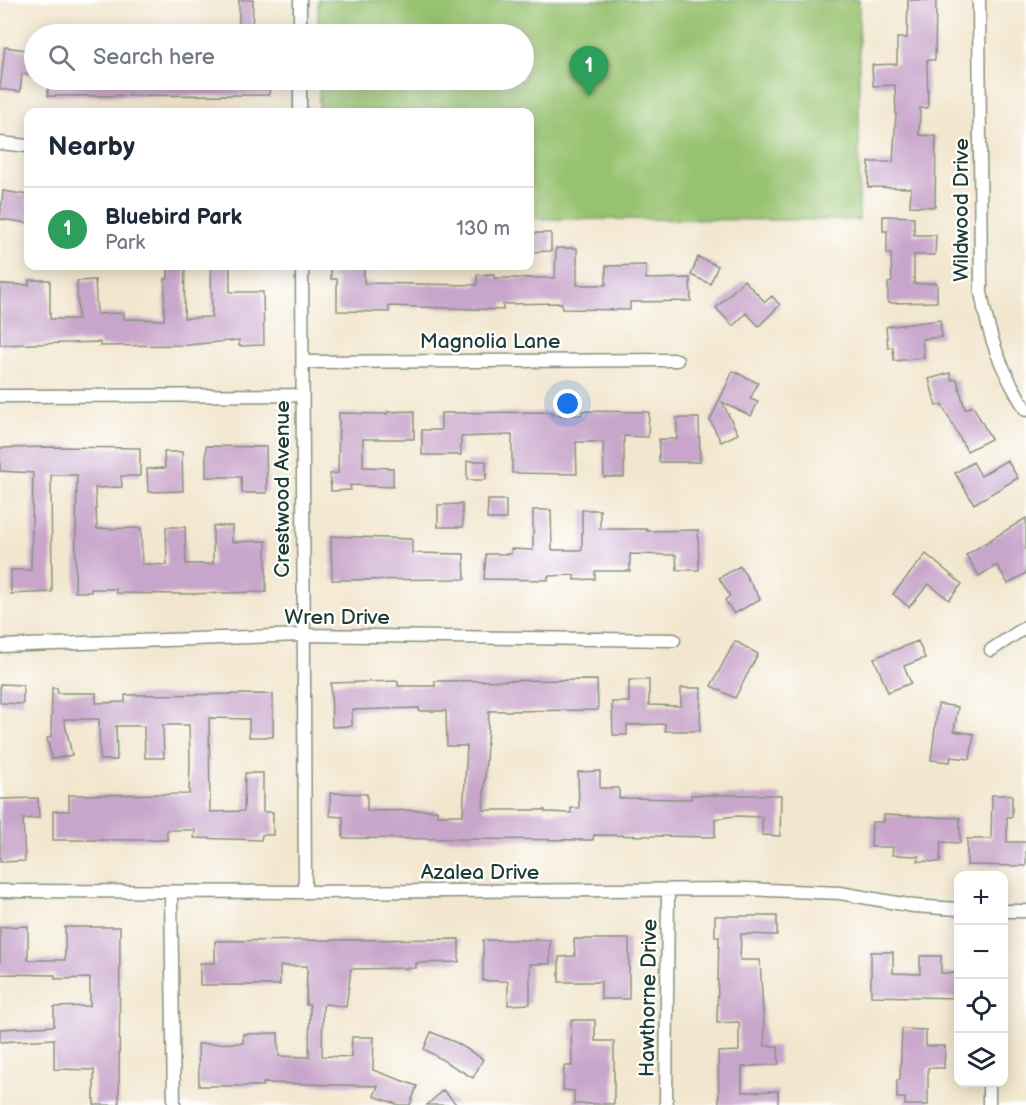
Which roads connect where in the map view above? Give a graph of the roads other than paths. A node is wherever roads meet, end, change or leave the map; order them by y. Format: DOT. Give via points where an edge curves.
graph roads {
  1 [pos="300,0"];
  2 [pos="979,0"];
  3 [pos="300,24"];
  4 [pos="300,90"];
  5 [pos="300,108"];
  6 [pos="0,144"];
  7 [pos="24,146"];
  8 [pos="302,270"];
  9 [pos="677,360"];
  10 [pos="303,362"];
  11 [pos="302,395"];
  12 [pos="0,396"];
  13 [pos="1026,410"];
  14 [pos="1026,627"];
  15 [pos="302,635"];
  16 [pos="674,640"];
  17 [pos="0,645"];
  18 [pos="991,650"];
  19 [pos="0,891"];
  20 [pos="669,891"];
  21 [pos="305,892"];
  22 [pos="171,893"];
  23 [pos="954,909"];
  24 [pos="1008,911"];
  25 [pos="1026,911"];
  26 [pos="989,1087"];
  27 [pos="174,1105"];
  28 [pos="666,1105"];
  29 [pos="989,1105"];
  1 -- 3 [label="street"];
  2 -- 13 [label="street, Wildwood Drive" via="981,292 988,333"];
  4 -- 5 [label="street"];
  6 -- 7 [label="street"];
  8 -- 10 [label="street, Crestwood Avenue"];
  9 -- 10 [label="street, Magnolia Lane"];
  10 -- 11 [label="street, Crestwood Avenue"];
  11 -- 12 [label="street"];
  11 -- 15 [label="street, Crestwood Avenue"];
  14 -- 18 [label="street"];
  15 -- 16 [label="street, Wren Drive"];
  15 -- 17 [label="street, Wren Drive"];
  15 -- 21 [label="street, Crestwood Avenue"];
  19 -- 22 [label="street, Azalea Drive"];
  20 -- 21 [label="street, Azalea Drive"];
  20 -- 23 [label="street, Azalea Drive" via="840,893"];
  20 -- 28 [label="street, Hawthorne Drive"];
  21 -- 22 [label="street, Azalea Drive"];
  22 -- 27 [label="street"];
  24 -- 25 [label="street"];
  26 -- 29 [label="street"];
}
